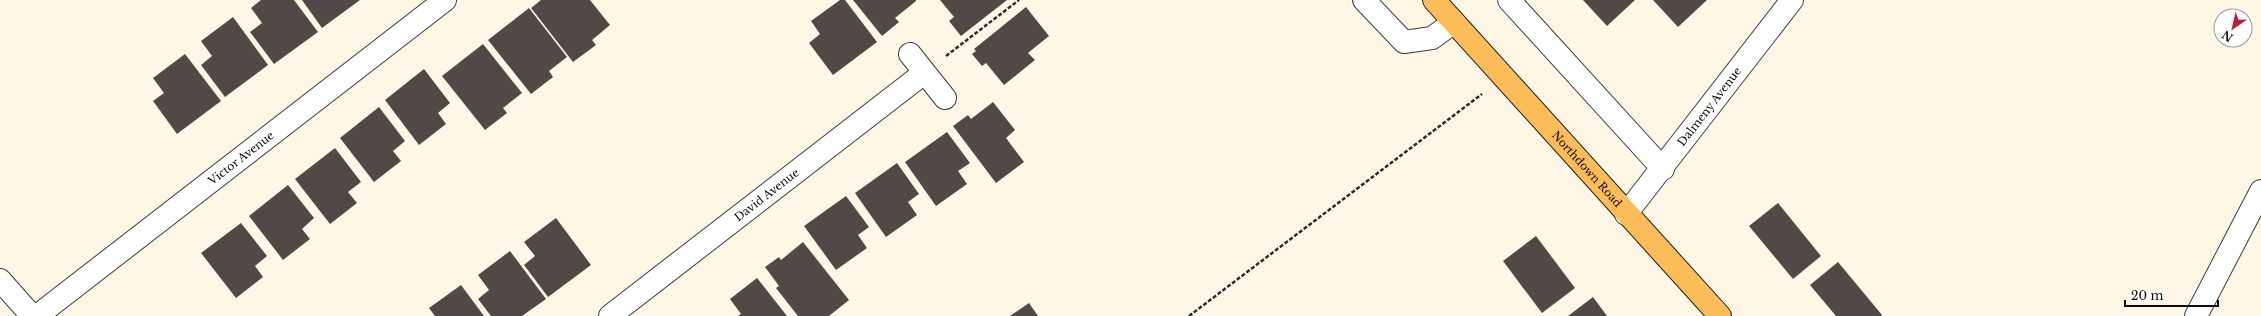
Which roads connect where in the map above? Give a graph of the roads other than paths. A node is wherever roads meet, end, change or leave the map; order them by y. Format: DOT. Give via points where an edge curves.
graph roads {
  1 [pos="445,0"];
  2 [pos="1364,0"];
  3 [pos="1434,0"];
  4 [pos="1509,0"];
  5 [pos="1792,0"];
  6 [pos="1454,22"];
  7 [pos="910,54"];
  8 [pos="924,73"];
  9 [pos="945,98"];
  10 [pos="1663,169"];
  11 [pos="2261,191"];
  12 [pos="1626,214"];
  13 [pos="0,280"];
  14 [pos="32,316"];
  15 [pos="37,316"];
  16 [pos="610,316"];
  17 [pos="1720,316"];
  18 [pos="2196,316"];
  1 -- 15 [label="street, Victor Avenue"];
  2 -- 6 [label="street" via="1404,42 1432,38"];
  3 -- 6 [label="main road, Northdown Road"];
  4 -- 10 [label="street"];
  5 -- 10 [label="street, Dalmeny Avenue"];
  6 -- 12 [label="main road, Northdown Road"];
  7 -- 8 [label="street"];
  8 -- 9 [label="street"];
  8 -- 16 [label="street, David Avenue"];
  10 -- 12 [label="street, Dalmeny Avenue"];
  11 -- 18 [label="street"];
  12 -- 17 [label="main road, Northdown Road"];
  13 -- 14 [label="street"];
}
